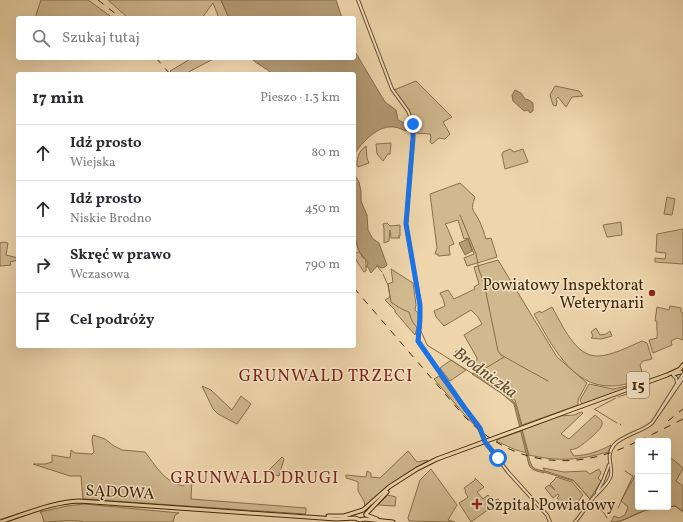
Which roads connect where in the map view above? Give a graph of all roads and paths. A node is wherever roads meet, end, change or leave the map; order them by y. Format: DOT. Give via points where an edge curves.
graph roads {
  1 [pos="358,0"];
  2 [pos="683,365"];
  3 [pos="682,372"];
  4 [pos="671,374"];
  5 [pos="667,375"];
  6 [pos="683,378"];
  7 [pos="677,382"];
  8 [pos="662,409"];
  9 [pos="609,464"];
  10 [pos="397,482"];
  11 [pos="594,497"];
  12 [pos="362,510"];
  13 [pos="356,512"];
  14 [pos="366,514"];
  15 [pos="312,516"];
  16 [pos="360,520"];
  17 [pos="385,521"];
  18 [pos="0,522"];
  19 [pos="393,522"];
  20 [pos="550,522"];
  21 [pos="576,522"];
  1 -- 20 [label="street" via="392,89 408,111 413,124 406,224 420,305 418,339 480,428 485,442"];
  2 -- 3 [label="main road, 15"];
  3 -- 4 [label="main road, 15"];
  3 -- 5 [label="main road, 15"];
  3 -- 7 [label="street"];
  4 -- 5 [label="main road, 15"];
  4 -- 7 [label="street"];
  5 -- 10 [label="main road, 15, bridge" via="438,459"];
  6 -- 8 [label="street"];
  7 -- 8 [label="street"];
  8 -- 9 [label="street" via="650,425 614,445"];
  9 -- 11 [label="street"];
  9 -- 11 [label="street" via="610,479"];
  10 -- 12 [label="main road, 15"];
  10 -- 14 [label="main road, 15"];
  11 -- 21 [label="street"];
  12 -- 13 [label="main road, 15"];
  12 -- 14 [label="main road"];
  13 -- 15 [label="main road, SĄDOWA / 15" via="344,516"];
  13 -- 16 [label="main road"];
  14 -- 16 [label="main road, 15"];
  14 -- 17 [label="main road, SĄDOWA"];
  15 -- 16 [label="main road, SĄDOWA / 15"];
  15 -- 18 [label="main road, SĄDOWA / 15" via="79,501 59,503"];
  16 -- 17 [label="main road, SĄDOWA"];
  17 -- 19 [label="main road, SĄDOWA"];
}
